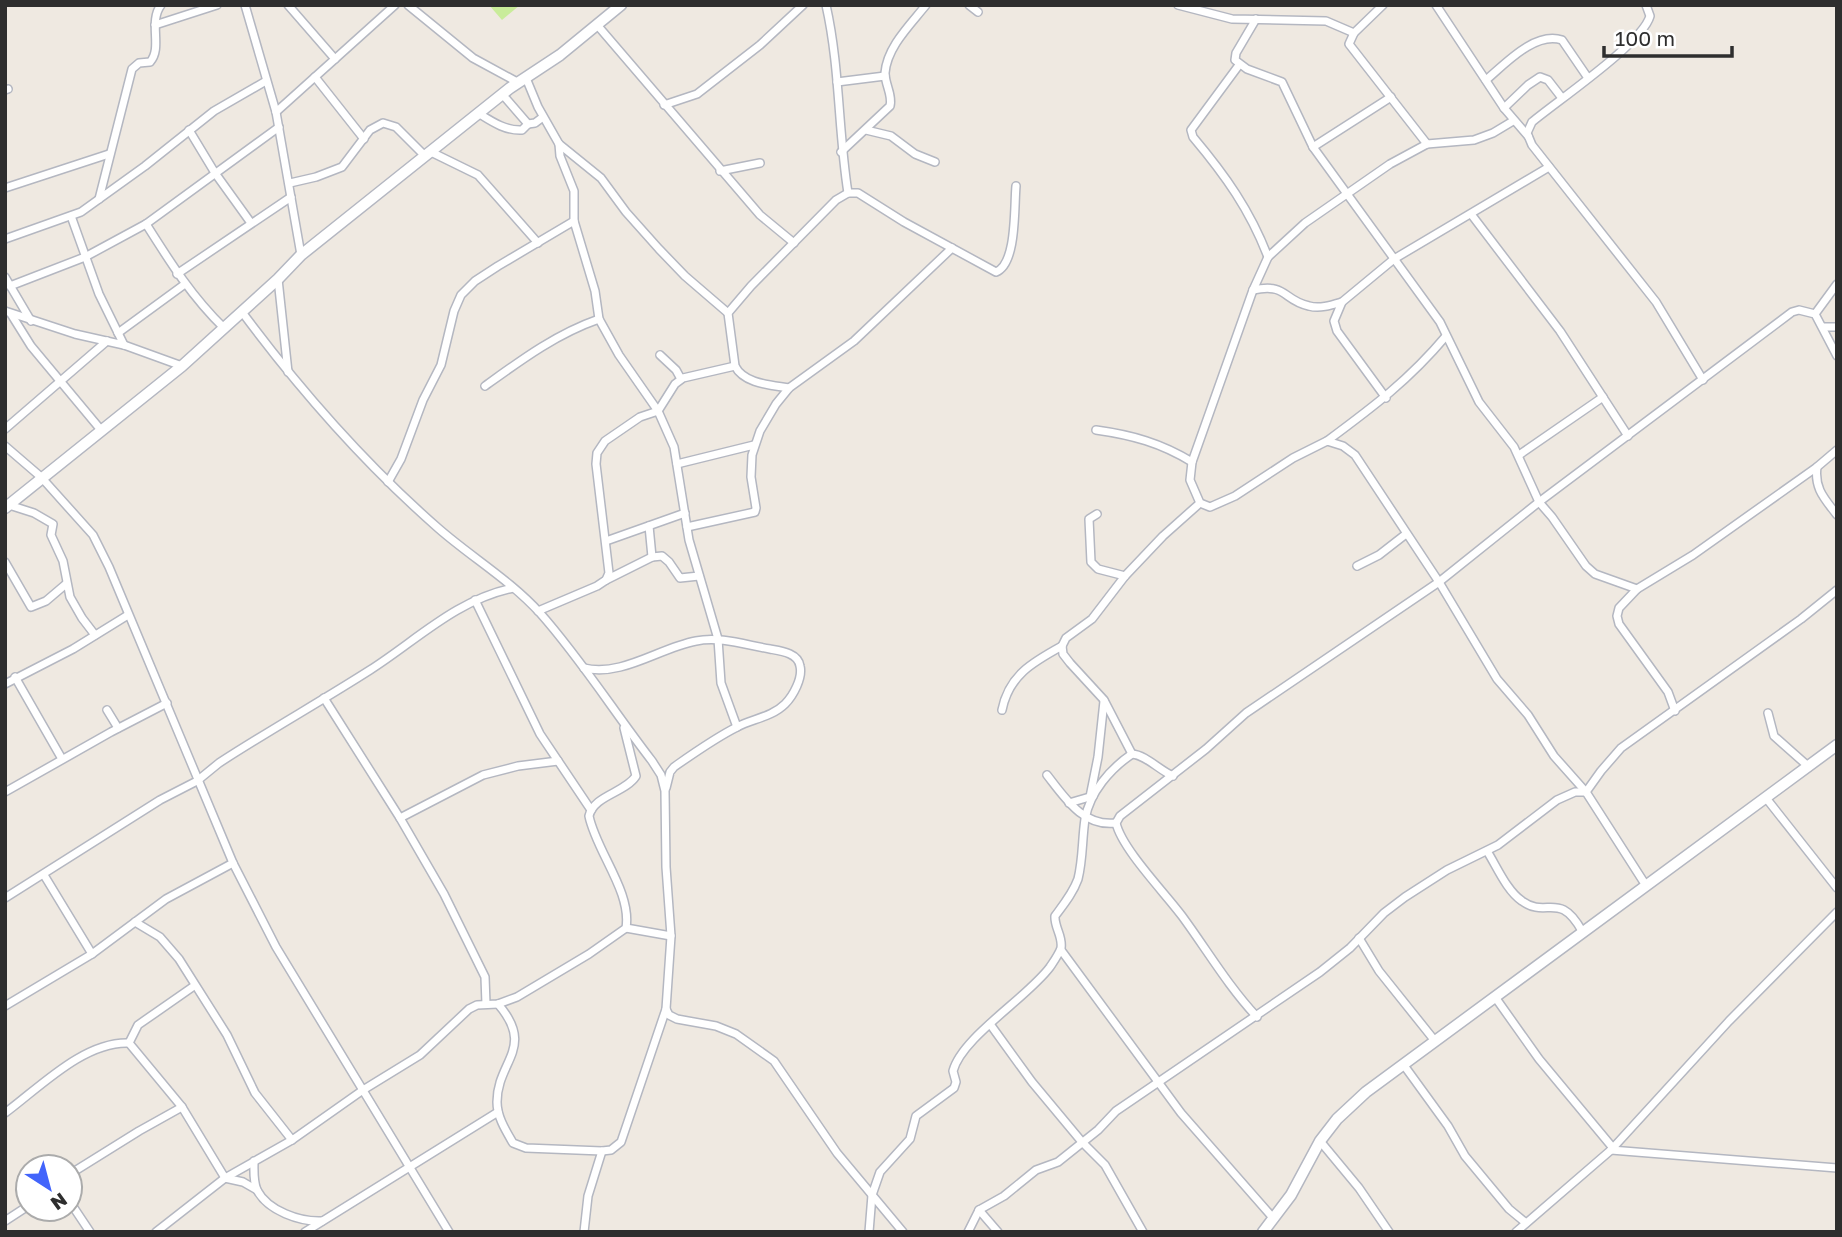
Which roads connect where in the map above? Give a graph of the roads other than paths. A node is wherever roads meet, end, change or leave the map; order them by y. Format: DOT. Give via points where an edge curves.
graph roads {
  1 [pos="153,5"];
  2 [pos="162,5"];
  3 [pos="217,5"];
  4 [pos="245,5"];
  5 [pos="288,5"];
  6 [pos="395,5"];
  7 [pos="408,5"];
  8 [pos="621,5"];
  9 [pos="826,5"];
  10 [pos="926,5"];
  11 [pos="969,5"];
  12 [pos="1178,5"];
  13 [pos="1383,5"];
  14 [pos="1436,5"];
  15 [pos="1646,5"];
  16 [pos="800,6"];
  17 [pos="978,12"];
  18 [pos="155,15"];
  19 [pos="1256,19"];
  20 [pos="155,25"];
  21 [pos="598,26"];
  22 [pos="1354,33"];
  23 [pos="335,59"];
  24 [pos="1238,65"];
  25 [pos="885,76"];
  26 [pos="314,77"];
  27 [pos="1588,78"];
  28 [pos="522,80"];
  29 [pos="1486,80"];
  30 [pos="266,81"];
  31 [pos="837,82"];
  32 [pos="502,94"];
  33 [pos="1391,97"];
  34 [pos="1562,98"];
  35 [pos="664,105"];
  36 [pos="1504,108"];
  37 [pos="276,112"];
  38 [pos="478,113"];
  39 [pos="543,117"];
  40 [pos="1513,121"];
  41 [pos="528,124"];
  42 [pos="279,127"];
  43 [pos="190,130"];
  44 [pos="866,130"];
  45 [pos="1528,136"];
  46 [pos="364,139"];
  47 [pos="559,144"];
  48 [pos="1427,144"];
  49 [pos="1313,147"];
  50 [pos="841,152"];
  51 [pos="109,154"];
  52 [pos="428,154"];
  53 [pos="935,162"];
  54 [pos="760,163"];
  55 [pos="1549,167"];
  56 [pos="720,171"];
  57 [pos="215,173"];
  58 [pos="290,183"];
  59 [pos="1016,186"];
  60 [pos="5,188"];
  61 [pos="848,193"];
  62 [pos="1346,194"];
  63 [pos="291,197"];
  64 [pos="99,200"];
  65 [pos="1471,214"];
  66 [pos="71,216"];
  67 [pos="575,221"];
  68 [pos="251,223"];
  69 [pos="146,224"];
  70 [pos="5,239"];
  71 [pos="538,243"];
  72 [pos="794,243"];
  73 [pos="952,248"];
  74 [pos="301,255"];
  75 [pos="85,257"];
  76 [pos="1268,257"];
  77 [pos="1394,259"];
  78 [pos="177,274"];
  79 [pos="5,277"];
  80 [pos="278,279"];
  81 [pos="185,284"];
  82 [pos="1837,284"];
  83 [pos="10,286"];
  84 [pos="1253,290"];
  85 [pos="1342,302"];
  86 [pos="242,312"];
  87 [pos="8,313"];
  88 [pos="728,313"];
  89 [pos="1815,314"];
  90 [pos="599,319"];
  91 [pos="31,321"];
  92 [pos="1823,327"];
  93 [pos="1837,327"];
  94 [pos="224,328"];
  95 [pos="118,333"];
  96 [pos="1446,336"];
  97 [pos="107,341"];
  98 [pos="124,345"];
  99 [pos="660,355"];
  100 [pos="1837,356"];
  101 [pos="181,366"];
  102 [pos="735,366"];
  103 [pos="288,374"];
  104 [pos="681,379"];
  105 [pos="1703,380"];
  106 [pos="60,381"];
  107 [pos="485,386"];
  108 [pos="789,388"];
  109 [pos="1603,397"];
  110 [pos="1386,398"];
  111 [pos="658,411"];
  112 [pos="5,429"];
  113 [pos="101,429"];
  114 [pos="1097,430"];
  115 [pos="1628,436"];
  116 [pos="1327,441"];
  117 [pos="754,445"];
  118 [pos="5,446"];
  119 [pos="1837,450"];
  120 [pos="1518,455"];
  121 [pos="1192,461"];
  122 [pos="677,464"];
  123 [pos="1817,467"];
  124 [pos="41,477"];
  125 [pos="388,482"];
  126 [pos="1539,502"];
  127 [pos="1200,503"];
  128 [pos="7,507"];
  129 [pos="685,513"];
  130 [pos="1097,514"];
  131 [pos="1837,515"];
  132 [pos="649,526"];
  133 [pos="687,527"];
  134 [pos="1406,534"];
  135 [pos="607,541"];
  136 [pos="652,557"];
  137 [pos="5,562"];
  138 [pos="1357,566"];
  139 [pos="8,573"];
  140 [pos="699,576"];
  141 [pos="1125,576"];
  142 [pos="606,580"];
  143 [pos="1439,582"];
  144 [pos="66,584"];
  145 [pos="513,588"];
  146 [pos="1637,589"];
  147 [pos="1837,590"];
  148 [pos="475,600"];
  149 [pos="538,611"];
  150 [pos="128,615"];
  151 [pos="95,635"];
  152 [pos="718,639"];
  153 [pos="1062,646"];
  154 [pos="584,667"];
  155 [pos="15,677"];
  156 [pos="5,684"];
  157 [pos="324,698"];
  158 [pos="1104,701"];
  159 [pos="167,703"];
  160 [pos="107,710"];
  161 [pos="1002,710"];
  162 [pos="1675,711"];
  163 [pos="1768,713"];
  164 [pos="623,724"];
  165 [pos="737,727"];
  166 [pos="118,728"];
  167 [pos="1837,745"];
  168 [pos="1132,754"];
  169 [pos="62,759"];
  170 [pos="558,761"];
  171 [pos="1809,767"];
  172 [pos="1047,775"];
  173 [pos="1173,776"];
  174 [pos="197,781"];
  175 [pos="665,791"];
  176 [pos="5,792"];
  177 [pos="1586,792"];
  178 [pos="1092,796"];
  179 [pos="1766,799"];
  180 [pos="1069,803"];
  181 [pos="591,810"];
  182 [pos="1086,817"];
  183 [pos="400,818"];
  184 [pos="1116,823"];
  185 [pos="1487,852"];
  186 [pos="233,863"];
  187 [pos="44,875"];
  188 [pos="1645,884"];
  189 [pos="1837,888"];
  190 [pos="5,898"];
  191 [pos="1837,912"];
  192 [pos="135,922"];
  193 [pos="626,928"];
  194 [pos="1582,931"];
  195 [pos="671,936"];
  196 [pos="1359,938"];
  197 [pos="1060,950"];
  198 [pos="92,954"];
  199 [pos="194,986"];
  200 [pos="1494,997"];
  201 [pos="486,1004"];
  202 [pos="498,1004"];
  203 [pos="5,1006"];
  204 [pos="666,1009"];
  205 [pos="1257,1017"];
  206 [pos="990,1024"];
  207 [pos="1435,1041"];
  208 [pos="129,1043"];
  209 [pos="1403,1064"];
  210 [pos="1159,1083"];
  211 [pos="363,1090"];
  212 [pos="182,1107"];
  213 [pos="5,1112"];
  214 [pos="498,1112"];
  215 [pos="292,1140"];
  216 [pos="1320,1141"];
  217 [pos="1082,1142"];
  218 [pos="1612,1149"];
  219 [pos="602,1151"];
  220 [pos="254,1161"];
  221 [pos="84,1165"];
  222 [pos="409,1166"];
  223 [pos="1837,1167"];
  224 [pos="225,1178"];
  225 [pos="257,1190"];
  226 [pos="872,1195"];
  227 [pos="881,1206"];
  228 [pos="979,1210"];
  229 [pos="870,1219"];
  230 [pos="1274,1219"];
  231 [pos="324,1220"];
  232 [pos="1526,1223"];
  233 [pos="156,1232"];
  234 [pos="305,1232"];
  235 [pos="449,1232"];
  236 [pos="583,1232"];
  237 [pos="869,1232"];
  238 [pos="903,1232"];
  239 [pos="968,1232"];
  240 [pos="998,1232"];
  241 [pos="1143,1232"];
  242 [pos="1263,1232"];
  243 [pos="1389,1232"];
  244 [pos="1516,1232"];
  1 -- 18 [label="street"];
  2 -- 18 [label="street"];
  3 -- 20 [label="street"];
  4 -- 30 [label="street"];
  5 -- 23 [label="street"];
  6 -- 23 [label="street"];
  7 -- 28 [label="street" via="473,58"];
  8 -- 21 [label="street"];
  9 -- 31 [label="street"];
  10 -- 25 [label="street" via="894,47"];
  11 -- 17 [label="street"];
  12 -- 19 [label="street" via="1232,19"];
  13 -- 22 [label="street"];
  14 -- 29 [label="street"];
  15 -- 27 [label="street" via="1650,16 1644,31"];
  16 -- 35 [label="street" via="707,87"];
  18 -- 20 [label="street"];
  19 -- 22 [label="street" via="1326,21"];
  19 -- 24 [label="street" via="1236,53"];
  20 -- 51 [label="street" via="154,59 132,69"];
  21 -- 28 [label="street"];
  21 -- 35 [label="street"];
  22 -- 33 [label="street" via="1349,44"];
  23 -- 26 [label="street"];
  24 -- 49 [label="street" via="1282,82"];
  24 -- 76 [label="street" via="1191,130 1243,203"];
  25 -- 31 [label="street"];
  25 -- 44 [label="street" via="890,106"];
  26 -- 37 [label="street"];
  26 -- 46 [label="street"];
  27 -- 29 [label="street" via="1562,40 1546,38"];
  27 -- 34 [label="street"];
  28 -- 32 [label="street"];
  28 -- 39 [label="street"];
  29 -- 36 [label="street"];
  30 -- 37 [label="street"];
  30 -- 43 [label="street"];
  31 -- 50 [label="street"];
  32 -- 38 [label="street"];
  32 -- 41 [label="street"];
  33 -- 48 [label="street"];
  33 -- 49 [label="street"];
  34 -- 36 [label="street" via="1540,77"];
  34 -- 45 [label="street" via="1532,122"];
  35 -- 56 [label="street"];
  36 -- 40 [label="street"];
  37 -- 42 [label="street"];
  38 -- 41 [label="street" via="514,130"];
  38 -- 52 [label="street"];
  39 -- 41 [label="street"];
  39 -- 47 [label="street"];
  40 -- 45 [label="street"];
  40 -- 48 [label="street" via="1474,140"];
  42 -- 57 [label="street"];
  42 -- 58 [label="street"];
  43 -- 57 [label="street"];
  43 -- 64 [label="street"];
  44 -- 50 [label="street"];
  44 -- 53 [label="street" via="891,136"];
  45 -- 55 [label="street"];
  46 -- 52 [label="street" via="383,123 396,127"];
  46 -- 58 [label="street" via="342,167"];
  47 -- 67 [label="street" via="574,191"];
  47 -- 88 [label="street" via="601,178 685,276"];
  48 -- 62 [label="street"];
  49 -- 62 [label="street"];
  50 -- 61 [label="street"];
  51 -- 60 [label="street"];
  51 -- 64 [label="street"];
  52 -- 71 [label="street" via="478,175"];
  52 -- 74 [label="street"];
  54 -- 56 [label="street"];
  55 -- 65 [label="street"];
  55 -- 105 [label="street" via="1656,302"];
  56 -- 72 [label="street" via="760,215"];
  57 -- 68 [label="street"];
  57 -- 69 [label="street"];
  58 -- 63 [label="street"];
  59 -- 73 [label="street" via="1013,240 1001,271 992,272"];
  61 -- 72 [label="street"];
  61 -- 73 [label="street" via="858,194"];
  62 -- 76 [label="street"];
  62 -- 77 [label="street"];
  63 -- 68 [label="street"];
  63 -- 74 [label="street"];
  64 -- 66 [label="street"];
  65 -- 77 [label="street"];
  65 -- 109 [label="street" via="1560,331"];
  66 -- 70 [label="street"];
  66 -- 75 [label="street"];
  67 -- 71 [label="street"];
  67 -- 90 [label="street" via="596,291"];
  68 -- 78 [label="street"];
  69 -- 75 [label="street"];
  69 -- 78 [label="street"];
  71 -- 125 [label="street" via="475,281 461,295 441,365"];
  72 -- 88 [label="street"];
  73 -- 108 [label="street" via="854,341"];
  74 -- 80 [label="street"];
  75 -- 83 [label="street"];
  75 -- 95 [label="street"];
  76 -- 84 [label="street"];
  77 -- 85 [label="street"];
  77 -- 96 [label="street"];
  78 -- 81 [label="street"];
  79 -- 83 [label="street"];
  80 -- 86 [label="street"];
  80 -- 103 [label="street"];
  81 -- 94 [label="street"];
  81 -- 95 [label="street"];
  82 -- 89 [label="street"];
  83 -- 91 [label="street"];
  84 -- 85 [label="street" via="1277,289 1311,307"];
  84 -- 121 [label="street"];
  85 -- 110 [label="street" via="1334,321 1337,331"];
  86 -- 94 [label="street"];
  86 -- 103 [label="street"];
  87 -- 91 [label="street"];
  87 -- 106 [label="street"];
  88 -- 102 [label="street"];
  89 -- 92 [label="street"];
  89 -- 105 [label="street" via="1791,312"];
  90 -- 107 [label="street" via="552,340"];
  90 -- 111 [label="street"];
  91 -- 97 [label="street"];
  92 -- 93 [label="street"];
  92 -- 100 [label="street"];
  94 -- 101 [label="street"];
  95 -- 98 [label="street"];
  96 -- 110 [label="street"];
  96 -- 120 [label="street" via="1479,402"];
  97 -- 98 [label="street"];
  97 -- 106 [label="street"];
  98 -- 101 [label="street"];
  99 -- 104 [label="street"];
  101 -- 113 [label="street"];
  102 -- 104 [label="street"];
  102 -- 108 [label="street" via="746,377"];
  103 -- 125 [label="street"];
  104 -- 111 [label="street"];
  105 -- 115 [label="street"];
  106 -- 112 [label="street"];
  106 -- 113 [label="street"];
  108 -- 117 [label="street"];
  109 -- 115 [label="street"];
  109 -- 120 [label="street"];
  110 -- 116 [label="street"];
  111 -- 122 [label="street"];
  111 -- 135 [label="street" via="621,428 597,453"];
  113 -- 124 [label="street"];
  114 -- 121 [label="street" via="1160,444"];
  115 -- 126 [label="street"];
  116 -- 127 [label="street" via="1218,506"];
  116 -- 134 [label="street" via="1355,455"];
  117 -- 122 [label="street"];
  117 -- 133 [label="street" via="755,512"];
  118 -- 124 [label="street"];
  119 -- 123 [label="street"];
  120 -- 126 [label="street"];
  121 -- 127 [label="street" via="1190,480"];
  122 -- 129 [label="street"];
  123 -- 131 [label="street" via="1815,480"];
  123 -- 146 [label="street"];
  124 -- 128 [label="street"];
  124 -- 150 [label="street" via="93,535"];
  125 -- 145 [label="street"];
  126 -- 143 [label="street"];
  126 -- 146 [label="street" via="1595,574"];
  127 -- 141 [label="street"];
  128 -- 144 [label="street" via="34,513 54,524 51,535 63,561"];
  129 -- 132 [label="street"];
  129 -- 133 [label="street"];
  130 -- 141 [label="street" via="1089,519 1091,562 1098,569"];
  132 -- 135 [label="street"];
  132 -- 136 [label="street"];
  133 -- 140 [label="street"];
  134 -- 138 [label="street"];
  134 -- 143 [label="street"];
  135 -- 142 [label="street" via="610,564"];
  136 -- 140 [label="street" via="666,558 680,578"];
  136 -- 142 [label="street"];
  137 -- 139 [label="street"];
  139 -- 144 [label="street" via="31,607"];
  140 -- 152 [label="street"];
  141 -- 153 [label="street" via="1092,619"];
  142 -- 149 [label="street"];
  143 -- 173 [label="street" via="1246,713"];
  143 -- 177 [label="street" via="1497,679"];
  144 -- 151 [label="street" via="76,609"];
  145 -- 148 [label="street"];
  145 -- 149 [label="street"];
  146 -- 162 [label="street" via="1619,608 1619,624 1668,692"];
  147 -- 162 [label="street"];
  148 -- 157 [label="street"];
  148 -- 170 [label="street" via="522,701"];
  149 -- 154 [label="street"];
  150 -- 151 [label="street"];
  150 -- 159 [label="street"];
  151 -- 155 [label="street"];
  152 -- 154 [label="street" via="677,646 607,671"];
  152 -- 165 [label="street" via="721,683"];
  152 -- 165 [label="street" via="790,654 801,669 784,705"];
  153 -- 158 [label="street" via="1063,654"];
  153 -- 161 [label="street" via="1017,675"];
  154 -- 164 [label="street"];
  155 -- 156 [label="street"];
  155 -- 169 [label="street"];
  157 -- 174 [label="street"];
  157 -- 183 [label="street"];
  158 -- 168 [label="street"];
  158 -- 178 [label="street"];
  159 -- 166 [label="street"];
  159 -- 174 [label="street"];
  160 -- 166 [label="street"];
  162 -- 177 [label="street" via="1621,748"];
  163 -- 171 [label="street" via="1774,736"];
  164 -- 175 [label="street" via="661,775"];
  164 -- 181 [label="street" via="636,776"];
  165 -- 175 [label="street" via="674,767"];
  166 -- 169 [label="street"];
  167 -- 171 [label="street"];
  168 -- 173 [label="street"];
  168 -- 178 [label="street"];
  169 -- 176 [label="street"];
  170 -- 181 [label="street"];
  170 -- 183 [label="street" via="483,775"];
  171 -- 179 [label="street"];
  172 -- 180 [label="street"];
  173 -- 184 [label="street"];
  174 -- 186 [label="street"];
  174 -- 187 [label="street"];
  175 -- 195 [label="street"];
  177 -- 185 [label="street" via="1557,800"];
  177 -- 188 [label="street"];
  178 -- 180 [label="street"];
  178 -- 182 [label="street"];
  179 -- 188 [label="street"];
  179 -- 189 [label="street"];
  180 -- 182 [label="street"];
  181 -- 193 [label="street" via="591,823 624,901"];
  182 -- 184 [label="street" via="1103,824"];
  182 -- 197 [label="street" via="1078,878 1054,920"];
  183 -- 201 [label="street" via="478,960 485,977"];
  184 -- 205 [label="street" via="1124,842"];
  185 -- 194 [label="street" via="1522,901 1565,909"];
  185 -- 196 [label="street" via="1447,870 1384,912"];
  186 -- 192 [label="street" via="166,899"];
  186 -- 211 [label="street" via="276,947"];
  187 -- 190 [label="street"];
  187 -- 198 [label="street"];
  188 -- 194 [label="street"];
  191 -- 218 [label="street"];
  192 -- 198 [label="street"];
  192 -- 199 [label="street" via="171,948"];
  193 -- 195 [label="street"];
  193 -- 202 [label="street" via="539,984"];
  194 -- 200 [label="street"];
  195 -- 204 [label="street"];
  196 -- 205 [label="street"];
  196 -- 207 [label="street"];
  197 -- 206 [label="street" via="1041,979"];
  197 -- 210 [label="street"];
  198 -- 203 [label="street"];
  199 -- 208 [label="street" via="138,1026"];
  199 -- 215 [label="street" via="227,1035 256,1093"];
  200 -- 207 [label="street"];
  200 -- 218 [label="street"];
  201 -- 202 [label="street"];
  201 -- 211 [label="street" via="469,1009 419,1055"];
  202 -- 214 [label="street" via="515,1038 498,1090"];
  204 -- 219 [label="street" via="621,1142"];
  204 -- 226 [label="street" via="677,1019 736,1034 774,1061"];
  205 -- 210 [label="street"];
  206 -- 217 [label="street"];
  206 -- 226 [label="street" via="954,1066 954,1088 914,1119 910,1139 880,1172"];
  207 -- 209 [label="street"];
  208 -- 212 [label="street"];
  208 -- 213 [label="street" via="116,1043 73,1062"];
  209 -- 216 [label="street" via="1366,1092"];
  209 -- 232 [label="street" via="1465,1156"];
  210 -- 217 [label="street" via="1116,1111"];
  210 -- 230 [label="street"];
  211 -- 215 [label="street"];
  211 -- 222 [label="street"];
  212 -- 221 [label="street"];
  212 -- 224 [label="street"];
  214 -- 219 [label="street" via="519,1147"];
  214 -- 222 [label="street"];
  215 -- 220 [label="street"];
  216 -- 230 [label="street"];
  216 -- 243 [label="street"];
  217 -- 228 [label="street"];
  217 -- 241 [label="street" via="1105,1165"];
  218 -- 223 [label="street"];
  218 -- 232 [label="street"];
  219 -- 236 [label="street"];
  220 -- 224 [label="street"];
  220 -- 225 [label="street"];
  222 -- 231 [label="street"];
  222 -- 235 [label="street"];
  224 -- 225 [label="street"];
  224 -- 233 [label="street"];
  225 -- 231 [label="street" via="300,1220"];
  226 -- 227 [label="street"];
  226 -- 229 [label="street"];
  227 -- 229 [label="street"];
  227 -- 238 [label="street"];
  228 -- 239 [label="street"];
  228 -- 240 [label="street"];
  229 -- 237 [label="street"];
  230 -- 242 [label="street"];
  231 -- 234 [label="street"];
  232 -- 244 [label="street"];
}
